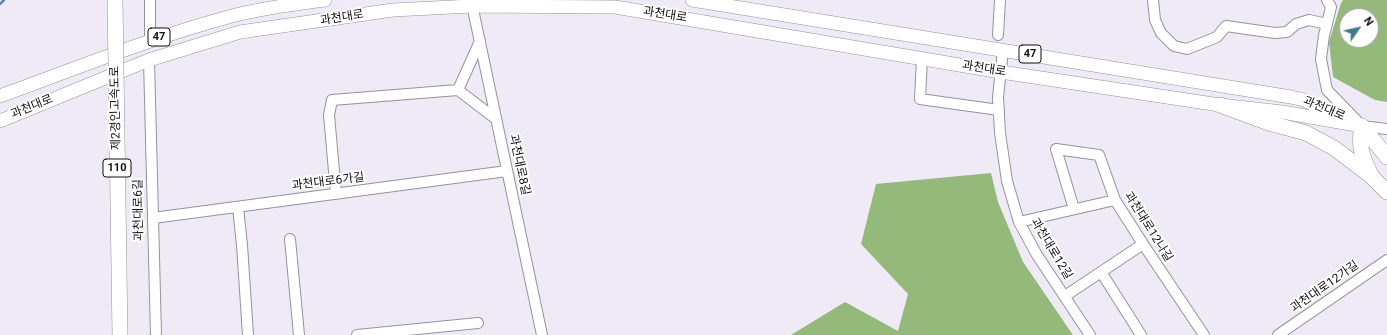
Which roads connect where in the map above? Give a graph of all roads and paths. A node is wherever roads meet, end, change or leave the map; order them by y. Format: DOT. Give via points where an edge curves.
graph roads {
  1 [pos="105,0"];
  2 [pos="114,0"];
  3 [pos="150,0"];
  4 [pos="325,0"];
  5 [pos="692,0"];
  6 [pos="1000,0"];
  7 [pos="1153,0"];
  8 [pos="1327,0"];
  9 [pos="472,3"];
  10 [pos="1327,24"];
  11 [pos="998,35"];
  12 [pos="150,40"];
  13 [pos="480,41"];
  14 [pos="1003,50"];
  15 [pos="922,58"];
  16 [pos="149,60"];
  17 [pos="1001,72"];
  18 [pos="458,90"];
  19 [pos="0,96"];
  20 [pos="1291,97"];
  21 [pos="1220,105"];
  22 [pos="999,110"];
  23 [pos="1282,112"];
  24 [pos="496,119"];
  25 [pos="0,120"];
  26 [pos="1362,126"];
  27 [pos="1387,129"];
  28 [pos="1387,157"];
  29 [pos="507,172"];
  30 [pos="1371,176"];
  31 [pos="1387,192"];
  32 [pos="336,194"];
  33 [pos="1115,200"];
  34 [pos="238,206"];
  35 [pos="1074,209"];
  36 [pos="153,218"];
  37 [pos="1019,222"];
  38 [pos="290,239"];
  39 [pos="1143,244"];
  40 [pos="1387,260"];
  41 [pos="1101,272"];
  42 [pos="1065,296"];
  43 [pos="478,323"];
  44 [pos="110,335"];
  45 [pos="120,335"];
  46 [pos="156,335"];
  47 [pos="248,335"];
  48 [pos="300,335"];
  49 [pos="357,335"];
  50 [pos="542,335"];
  51 [pos="1090,335"];
  52 [pos="1140,335"];
  53 [pos="1204,335"];
  54 [pos="1278,335"];
  1 -- 44 [label="highway, 제2경인고속도로 / 110"];
  2 -- 45 [label="highway, 제2경인고속도로 / 110, bridge"];
  3 -- 12 [label="street"];
  4 -- 12 [label="main road, 과천대로 / 47" via="233,15"];
  5 -- 14 [label="main road, 과천대로 / 47"];
  6 -- 11 [label="street"];
  7 -- 10 [label="street" via="1155,20 1161,33 1174,46 1187,49 1217,37 1226,26 1275,33 1287,32 1296,24 1309,20"];
  8 -- 10 [label="street" via="1331,7"];
  9 -- 13 [label="street, 과천대로8길"];
  9 -- 15 [label="main road, 과천대로" via="615,7"];
  9 -- 16 [label="main road, 과천대로" via="393,10 240,32"];
  10 -- 26 [label="street" via="1321,59 1327,90"];
  12 -- 19 [label="main road, 과천대로 / 47"];
  13 -- 18 [label="street"];
  13 -- 24 [label="street, 과천대로8길"];
  14 -- 17 [label="street, 과천대로12길"];
  14 -- 20 [label="main road, 과천대로 / 47"];
  15 -- 17 [label="main road, 과천대로"];
  15 -- 22 [label="street" via="920,99"];
  16 -- 25 [label="main road, 과천대로"];
  16 -- 36 [label="street, 과천대로6길"];
  17 -- 21 [label="main road, 과천대로"];
  17 -- 22 [label="street, 과천대로12길"];
  18 -- 24 [label="street"];
  18 -- 32 [label="street" via="332,100 329,115"];
  20 -- 23 [label="main road" via="1292,106"];
  20 -- 26 [label="main road, 과천대로 / 47" via="1304,100"];
  21 -- 23 [label="main road, 과천대로"];
  21 -- 30 [label="highway" via="1306,133 1334,148"];
  22 -- 37 [label="street, 과천대로12길" via="1007,180"];
  23 -- 26 [label="main road, 과천대로"];
  24 -- 29 [label="street, 과천대로8길"];
  26 -- 27 [label="street"];
  26 -- 28 [label="highway, 47"];
  26 -- 30 [label="highway" via="1359,141"];
  29 -- 32 [label="street, 과천대로6가길"];
  29 -- 50 [label="street, 과천대로8길"];
  30 -- 31 [label="highway"];
  32 -- 34 [label="street, 과천대로6가길"];
  33 -- 35 [label="street"];
  33 -- 35 [label="street, 과천대로12나길" via="1099,155 1056,149"];
  33 -- 39 [label="street, 과천대로12나길"];
  34 -- 36 [label="street, 과천대로6가길"];
  34 -- 47 [label="street"];
  35 -- 37 [label="street"];
  36 -- 46 [label="street, 과천대로6길"];
  37 -- 42 [label="street, 과천대로12길" via="1037,255"];
  38 -- 48 [label="street"];
  39 -- 41 [label="street"];
  39 -- 53 [label="street, 과천대로12나길"];
  40 -- 54 [label="street, 과천대로12가길"];
  41 -- 42 [label="street"];
  41 -- 52 [label="street"];
  42 -- 51 [label="street, 과천대로12길"];
  43 -- 49 [label="street"];
}
